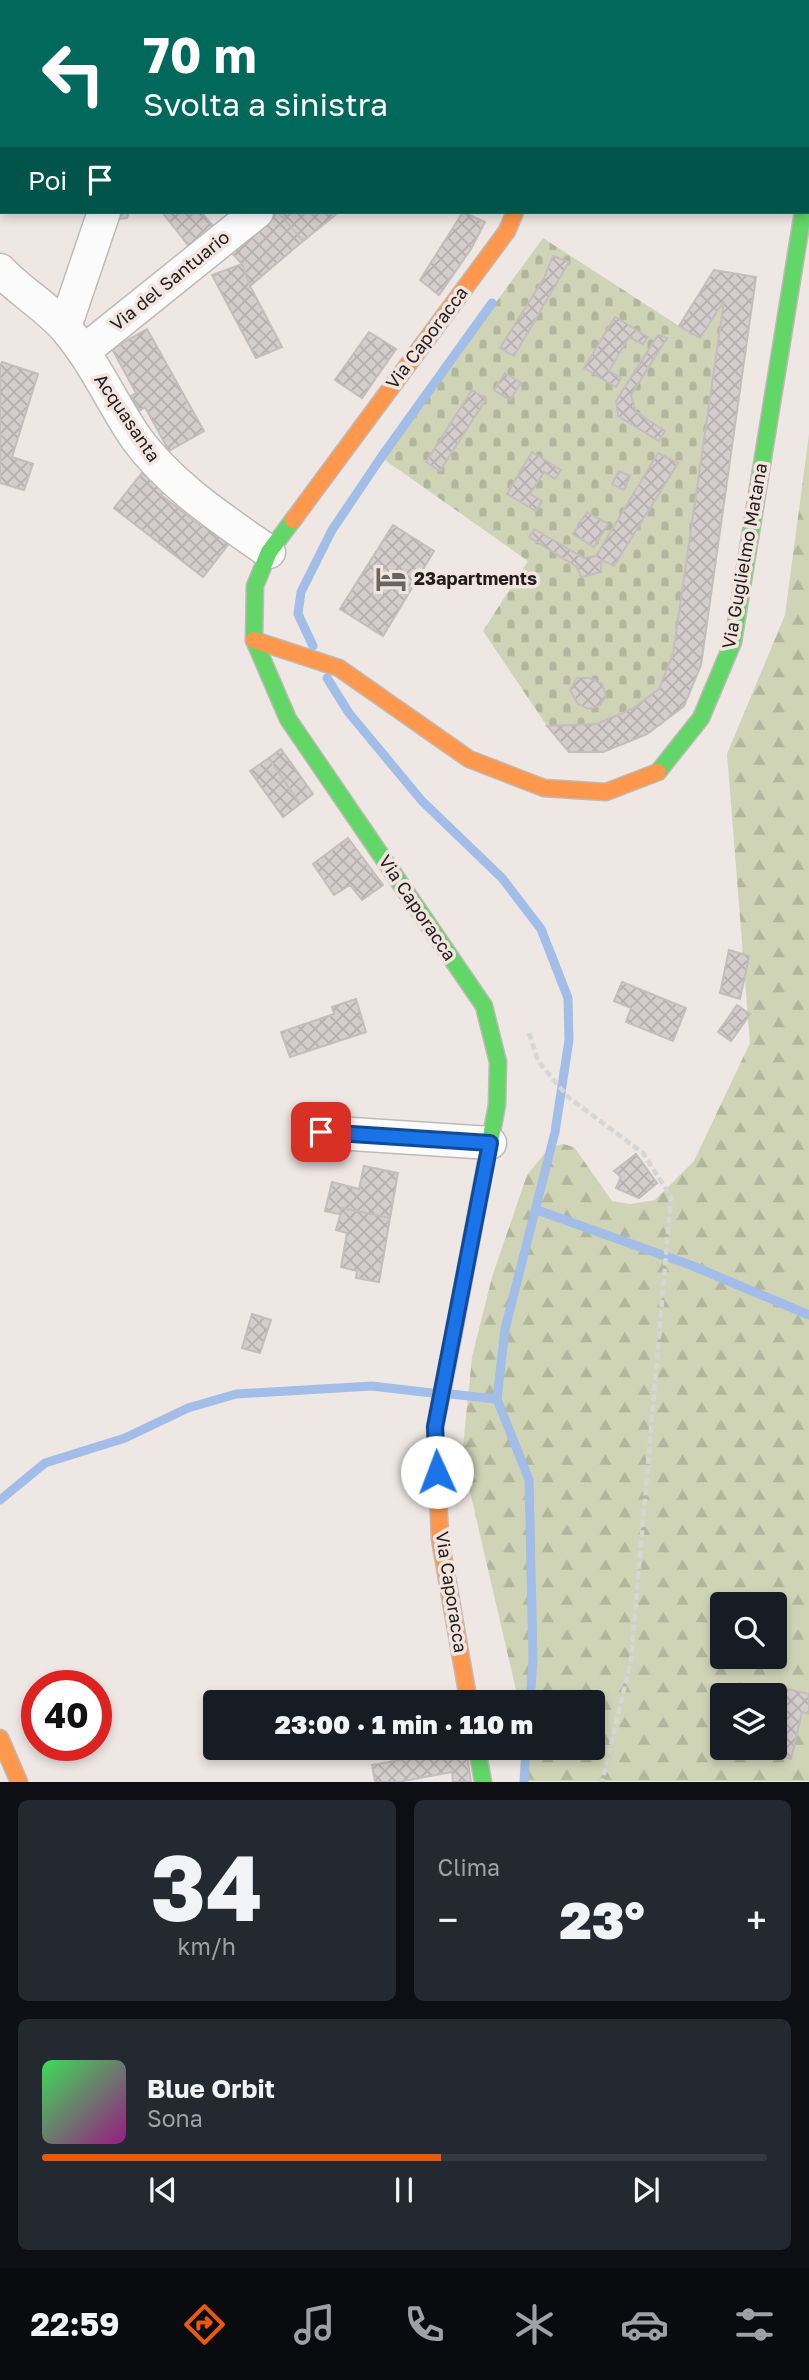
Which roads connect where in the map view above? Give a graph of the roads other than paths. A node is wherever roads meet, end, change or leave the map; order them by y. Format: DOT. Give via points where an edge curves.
graph roads {
  1 [pos="104,214"];
  2 [pos="254,214"];
  3 [pos="514,214"];
  4 [pos="803,214"];
  5 [pos="0,270"];
  6 [pos="74,339"];
  7 [pos="269,552"];
  8 [pos="254,640"];
  9 [pos="321,1132"];
  10 [pos="490,1143"];
  11 [pos="467,1690"];
  12 [pos="0,1738"];
  13 [pos="479,1760"];
  14 [pos="19,1782"];
  15 [pos="483,1782"];
  1 -- 6 [label="street"];
  2 -- 6 [label="street, Via del Santuario"];
  3 -- 7 [label="street, Via Caporacca"];
  4 -- 8 [label="street, Via Guglielmo Matana" via="733,642 701,718 657,774 606,792 544,788 469,759 339,668"];
  5 -- 6 [label="street, Acquasanta"];
  6 -- 7 [label="street, Acquasanta" via="137,439 167,474"];
  7 -- 8 [label="street, Via Caporacca" via="255,586"];
  8 -- 10 [label="street, Via Caporacca" via="288,719 484,1006 498,1062 498,1105"];
  9 -- 10 [label="street"];
  10 -- 11 [label="street, Via Caporacca" via="435,1427 440,1539"];
  12 -- 14 [label="street"];
  13 -- 15 [label="street"];
}
